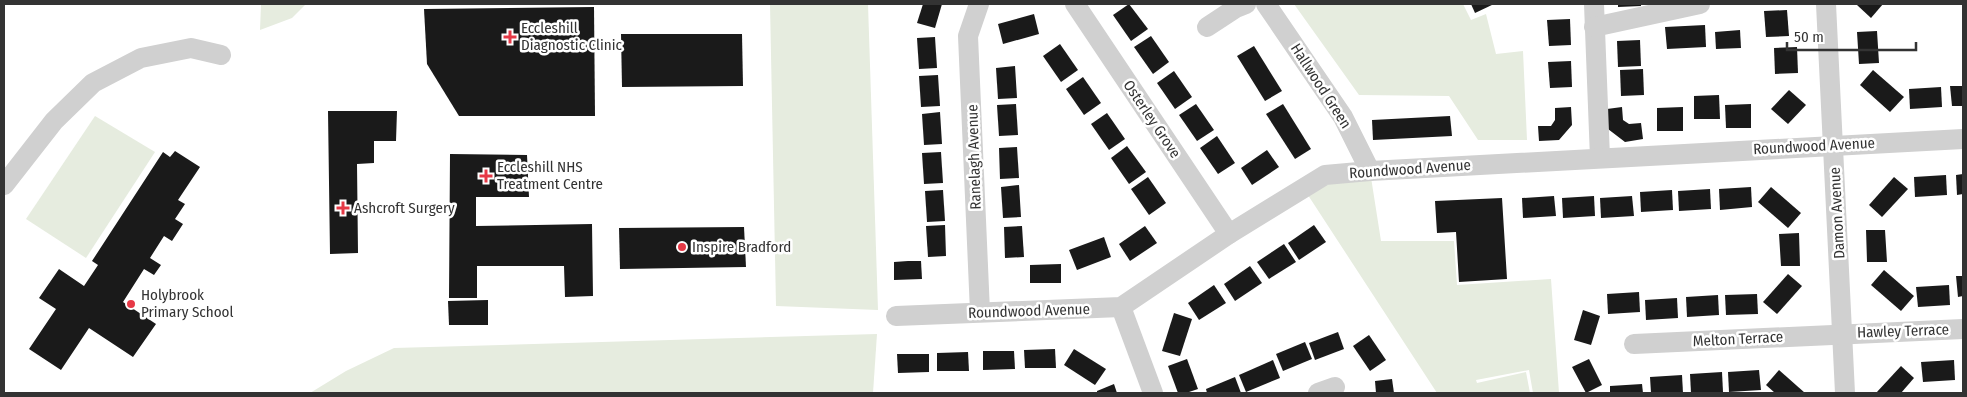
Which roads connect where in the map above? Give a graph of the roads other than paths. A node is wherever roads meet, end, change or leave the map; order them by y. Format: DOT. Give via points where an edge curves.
graph roads {
  1 [pos="979,4"];
  2 [pos="1075,4"];
  3 [pos="1246,4"];
  4 [pos="1266,4"];
  5 [pos="1594,4"];
  6 [pos="1700,4"];
  7 [pos="1826,4"];
  8 [pos="1594,26"];
  9 [pos="1207,27"];
  10 [pos="221,54"];
  11 [pos="1963,139"];
  12 [pos="1833,145"];
  13 [pos="1600,158"];
  14 [pos="1370,171"];
  15 [pos="4,185"];
  16 [pos="1229,234"];
  17 [pos="1121,307"];
  18 [pos="980,312"];
  19 [pos="896,316"];
  20 [pos="1963,329"];
  21 [pos="1842,334"];
  22 [pos="1634,344"];
  23 [pos="1153,393"];
  24 [pos="1845,393"];
  1 -- 18 [label="street, Ranelagh Avenue" via="968,36"];
  2 -- 16 [label="street, Osterley Grove"];
  3 -- 9 [label="street"];
  4 -- 14 [label="street, Hallwood Green" via="1343,116"];
  5 -- 8 [label="street"];
  6 -- 8 [label="street"];
  7 -- 12 [label="street, Damon Avenue"];
  8 -- 13 [label="street"];
  10 -- 15 [label="street" via="191,48 141,58 93,83 54,121"];
  11 -- 12 [label="street, Roundwood Avenue"];
  12 -- 13 [label="street, Roundwood Avenue"];
  12 -- 21 [label="street, Damon Avenue"];
  13 -- 14 [label="street, Roundwood Avenue"];
  14 -- 16 [label="street, Roundwood Avenue" via="1325,176"];
  16 -- 17 [label="street, Roundwood Avenue"];
  17 -- 18 [label="street, Roundwood Avenue"];
  17 -- 23 [label="street"];
  18 -- 19 [label="street, Roundwood Avenue"];
  20 -- 21 [label="street, Hawley Terrace"];
  21 -- 22 [label="street, Melton Terrace"];
  21 -- 24 [label="street, Damon Avenue"];
}
